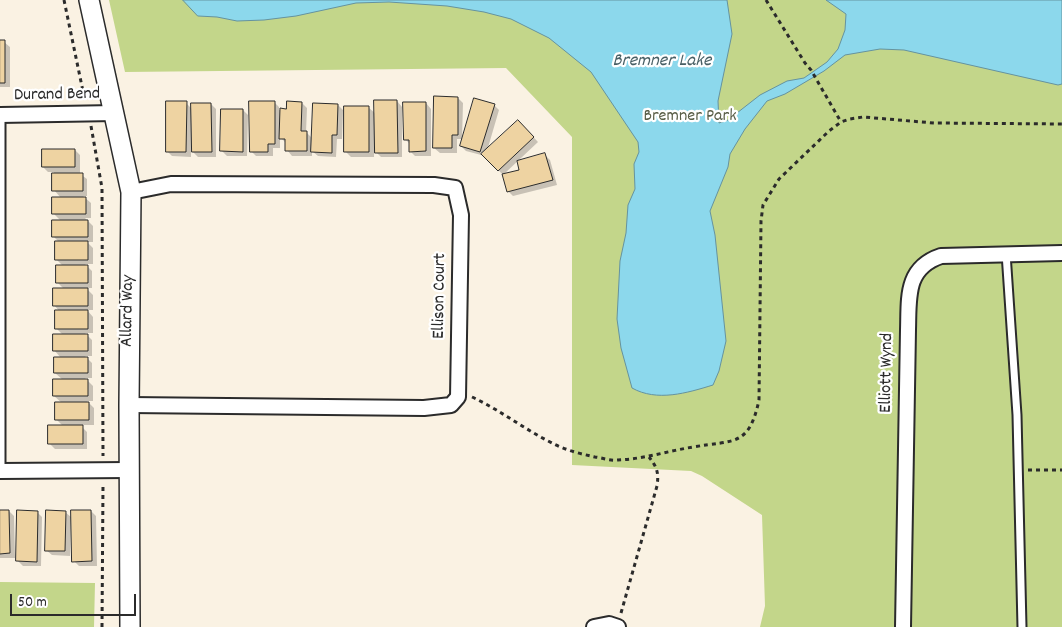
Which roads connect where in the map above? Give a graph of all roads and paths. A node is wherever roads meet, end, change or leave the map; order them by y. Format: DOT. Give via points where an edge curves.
graph roads {
  1 [pos="64,0"];
  2 [pos="89,0"];
  3 [pos="766,0"];
  4 [pos="115,113"];
  5 [pos="88,114"];
  6 [pos="1,115"];
  7 [pos="841,122"];
  8 [pos="1062,124"];
  9 [pos="131,192"];
  10 [pos="1062,253"];
  11 [pos="1006,254"];
  12 [pos="458,390"];
  13 [pos="129,405"];
  14 [pos="649,456"];
  15 [pos="1,470"];
  16 [pos="103,470"];
  17 [pos="129,470"];
  18 [pos="1019,470"];
  19 [pos="1062,470"];
  20 [pos="102,627"];
  21 [pos="130,627"];
  22 [pos="594,627"];
  23 [pos="618,627"];
  24 [pos="903,627"];
  25 [pos="1022,627"];
  1 -- 5 [label="path"];
  2 -- 4 [label="street, Allard Way"];
  3 -- 7 [label="path"];
  4 -- 5 [label="street, Durand Bend"];
  4 -- 9 [label="street, Allard Way"];
  5 -- 6 [label="street, Durand Bend"];
  5 -- 16 [label="path" via="102,188"];
  6 -- 15 [label="lane"];
  7 -- 8 [label="path" via="863,117 934,124"];
  7 -- 14 [label="path" via="779,179 763,205 759,400 749,431 736,440 720,444"];
  9 -- 12 [label="street, Ellison Court" via="171,184 434,185 455,188 461,215"];
  9 -- 13 [label="street, Allard Way"];
  10 -- 11 [label="street, Elliott Wynd"];
  11 -- 18 [label="lane"];
  11 -- 24 [label="street, Elliott Wynd" via="941,256 928,260 911,284"];
  12 -- 13 [label="street" via="458,397 451,405 424,408"];
  12 -- 14 [label="path" via="568,449 616,461"];
  13 -- 17 [label="street, Allard Way"];
  14 -- 23 [label="path" via="658,474 657,486"];
  15 -- 16 [label="street"];
  16 -- 17 [label="street"];
  16 -- 20 [label="path"];
  17 -- 21 [label="street, Allard Way"];
  18 -- 19 [label="path"];
  18 -- 25 [label="lane"];
  22 -- 23 [label="street" via="609,624"];
}
